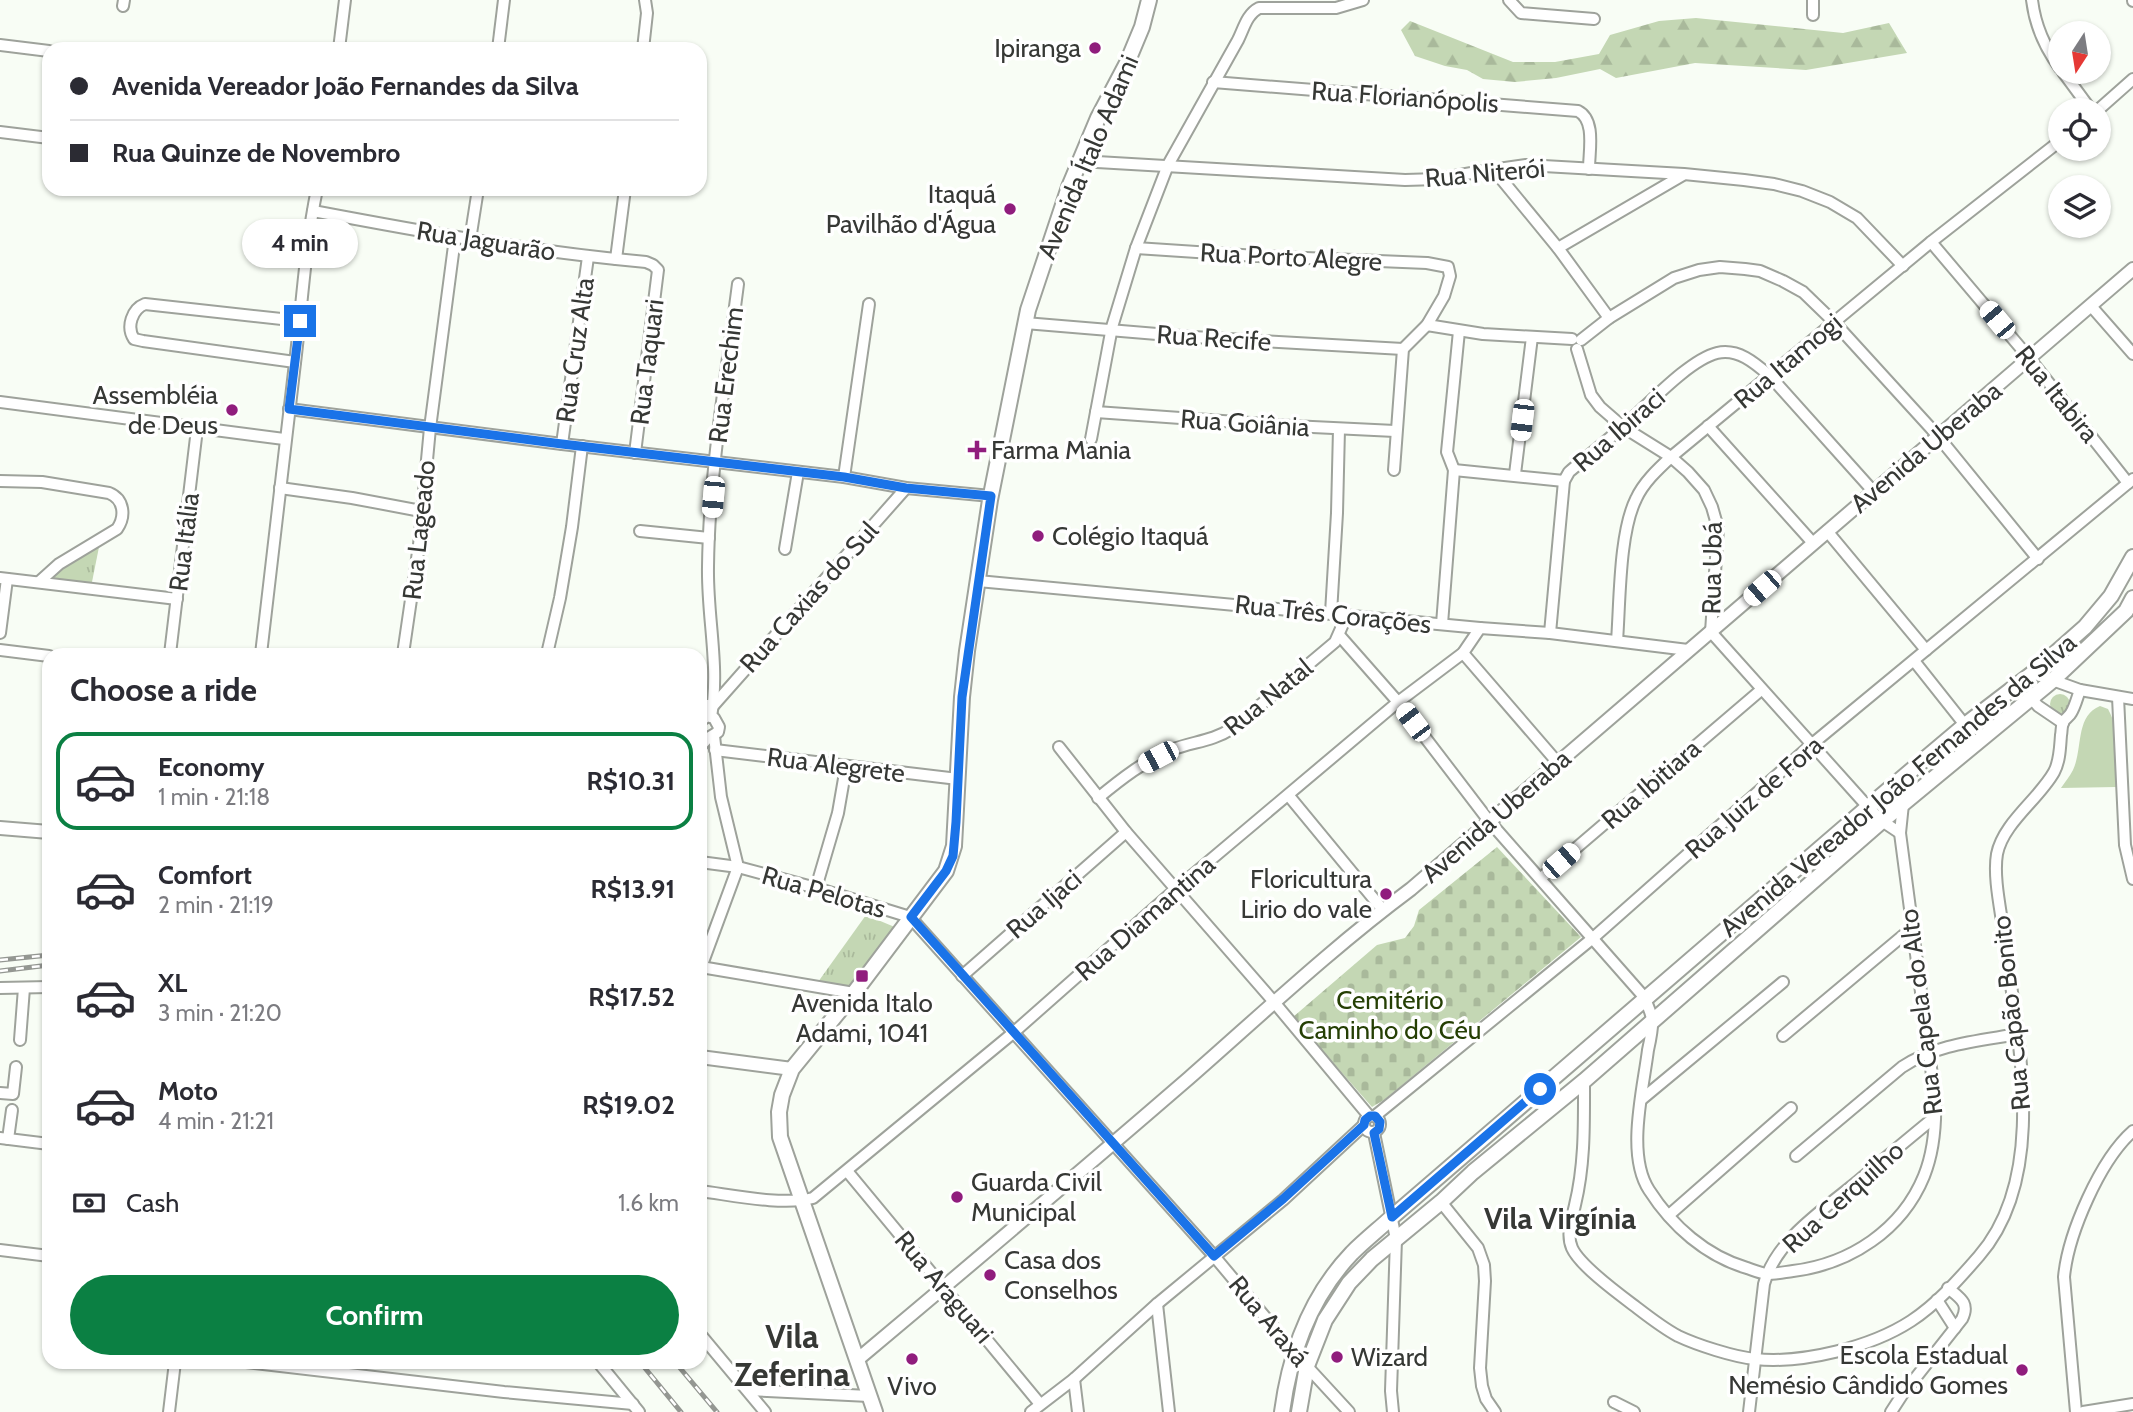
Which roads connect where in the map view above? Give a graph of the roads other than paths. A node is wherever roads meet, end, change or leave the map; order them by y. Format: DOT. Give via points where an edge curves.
graph roads {
  1 [pos="345,0"];
  2 [pos="505,0"];
  3 [pos="645,0"];
  4 [pos="1149,0"];
  5 [pos="1363,0"];
  6 [pos="1509,0"];
  7 [pos="1813,0"];
  8 [pos="2032,0"];
  9 [pos="1813,15"];
  10 [pos="1594,19"];
  11 [pos="340,42"];
  12 [pos="499,42"];
  13 [pos="644,42"];
  14 [pos="0,45"];
  15 [pos="42,50"];
  16 [pos="2048,52"];
  17 [pos="2133,79"];
  18 [pos="1213,82"];
  19 [pos="2111,98"];
  20 [pos="0,132"];
  21 [pos="42,137"];
  22 [pos="2048,150"];
  23 [pos="1080,161"];
  24 [pos="1168,165"];
  25 [pos="1589,169"];
  26 [pos="1494,170"];
  27 [pos="1684,174"];
  28 [pos="316,196"];
  29 [pos="477,196"];
  30 [pos="624,196"];
  31 [pos="313,211"];
  32 [pos="455,238"];
  33 [pos="470,240"];
  34 [pos="1931,242"];
  35 [pos="1136,248"];
  36 [pos="1558,248"];
  37 [pos="588,257"];
  38 [pos="616,259"];
  39 [pos="1903,266"];
  40 [pos="2133,269"];
  41 [pos="658,270"];
  42 [pos="738,284"];
  43 [pos="869,304"];
  44 [pos="2091,306"];
  45 [pos="1609,318"];
  46 [pos="300,321"];
  47 [pos="1835,322"];
  48 [pos="1025,323"];
  49 [pos="1427,325"];
  50 [pos="1112,331"];
  51 [pos="1459,331"];
  52 [pos="1532,337"];
  53 [pos="1577,343"];
  54 [pos="1403,349"];
  55 [pos="2133,354"];
  56 [pos="2030,359"];
  57 [pos="295,362"];
  58 [pos="1770,376"];
  59 [pos="0,402"];
  60 [pos="289,409"];
  61 [pos="1096,412"];
  62 [pos="1708,426"];
  63 [pos="1623,427"];
  64 [pos="430,428"];
  65 [pos="197,429"];
  66 [pos="1339,429"];
  67 [pos="1395,431"];
  68 [pos="1937,435"];
  69 [pos="284,439"];
  70 [pos="1091,439"];
  71 [pos="562,444"];
  72 [pos="582,446"];
  73 [pos="635,453"];
  74 [pos="1671,457"];
  75 [pos="715,463"];
  76 [pos="1394,470"];
  77 [pos="1454,470"];
  78 [pos="797,472"];
  79 [pos="1515,474"];
  80 [pos="844,477"];
  81 [pos="0,481"];
  82 [pos="1564,481"];
  83 [pos="2131,481"];
  84 [pos="279,488"];
  85 [pos="906,488"];
  86 [pos="1873,491"];
  87 [pos="991,496"];
  88 [pos="421,511"];
  89 [pos="640,531"];
  90 [pos="1827,531"];
  91 [pos="709,538"];
  92 [pos="1813,543"];
  93 [pos="785,549"];
  94 [pos="2133,557"];
  95 [pos="2038,559"];
  96 [pos="4,578"];
  97 [pos="978,581"];
  98 [pos="39,582"];
  99 [pos="177,599"];
  100 [pos="2131,607"];
  101 [pos="1331,613"];
  102 [pos="1347,615"];
  103 [pos="1442,624"];
  104 [pos="1480,628"];
  105 [pos="1711,632"];
  106 [pos="0,633"];
  107 [pos="1550,633"];
  108 [pos="1339,635"];
  109 [pos="1617,641"];
  110 [pos="171,648"];
  111 [pos="262,648"];
  112 [pos="405,648"];
  113 [pos="548,648"];
  114 [pos="0,650"];
  115 [pos="1688,650"];
  116 [pos="1926,650"];
  117 [pos="1462,653"];
  118 [pos="42,655"];
  119 [pos="1914,662"];
  120 [pos="2033,673"];
  121 [pos="2053,680"];
  122 [pos="1761,690"];
  123 [pos="2080,690"];
  124 [pos="2119,697"];
  125 [pos="2031,698"];
  126 [pos="2133,699"];
  127 [pos="1398,702"];
  128 [pos="708,714"];
  129 [pos="2063,723"];
  130 [pos="1965,725"];
  131 [pos="707,736"];
  132 [pos="1811,746"];
  133 [pos="1059,747"];
  134 [pos="715,750"];
  135 [pos="1933,752"];
  136 [pos="1558,763"];
  137 [pos="846,767"];
  138 [pos="1945,769"];
  139 [pos="958,779"];
  140 [pos="2128,783"];
  141 [pos="1289,796"];
  142 [pos="1098,797"];
  143 [pos="1903,804"];
  144 [pos="1868,807"];
  145 [pos="1489,821"];
  146 [pos="1882,821"];
  147 [pos="0,828"];
  148 [pos="42,831"];
  149 [pos="1126,832"];
  150 [pos="1900,833"];
  151 [pos="707,863"];
  152 [pos="738,867"];
  153 [pos="1541,878"];
  154 [pos="2133,878"];
  155 [pos="816,888"];
  156 [pos="1176,889"];
  157 [pos="1383,910"];
  158 [pos="911,917"];
  159 [pos="1912,928"];
  160 [pos="707,938"];
  161 [pos="1592,938"];
  162 [pos="1709,944"];
  163 [pos="1723,959"];
  164 [pos="707,970"];
  165 [pos="962,976"];
  166 [pos="1783,982"];
  167 [pos="42,987"];
  168 [pos="0,988"];
  169 [pos="24,988"];
  170 [pos="854,993"];
  171 [pos="1645,999"];
  172 [pos="1274,1002"];
  173 [pos="1652,1021"];
  174 [pos="1013,1033"];
  175 [pos="2018,1034"];
  176 [pos="1783,1036"];
  177 [pos="20,1040"];
  178 [pos="1930,1051"];
  179 [pos="707,1058"];
  180 [pos="16,1066"];
  181 [pos="792,1069"];
  182 [pos="1584,1081"];
  183 [pos="0,1093"];
  184 [pos="1642,1099"];
  185 [pos="1791,1108"];
  186 [pos="12,1110"];
  187 [pos="1936,1116"];
  188 [pos="1369,1119"];
  189 [pos="2133,1131"];
  190 [pos="4,1139"];
  191 [pos="42,1143"];
  192 [pos="1113,1144"];
  193 [pos="1796,1156"];
  194 [pos="847,1171"];
  195 [pos="707,1192"];
  196 [pos="804,1200"];
  197 [pos="1441,1202"];
  198 [pos="1669,1215"];
  199 [pos="1392,1217"];
  200 [pos="1396,1239"];
  201 [pos="0,1250"];
  202 [pos="42,1255"];
  203 [pos="1214,1256"];
  204 [pos="1767,1274"];
  205 [pos="944,1287"];
  206 [pos="1948,1288"];
  207 [pos="1937,1300"];
  208 [pos="1157,1304"];
  209 [pos="1955,1328"];
  210 [pos="707,1342"];
  211 [pos="1294,1352"];
  212 [pos="1755,1359"];
  213 [pos="857,1360"];
  214 [pos="1307,1366"];
  215 [pos="174,1369"];
  216 [pos="306,1369"];
  217 [pos="604,1369"];
  218 [pos="1073,1379"];
  219 [pos="748,1390"];
  220 [pos="869,1396"];
  221 [pos="1614,1402"];
  222 [pos="1040,1404"];
  223 [pos="2133,1404"];
  224 [pos="636,1408"];
  225 [pos="169,1412"];
  226 [pos="765,1412"];
  227 [pos="875,1412"];
  228 [pos="1031,1412"];
  229 [pos="1078,1412"];
  230 [pos="1169,1412"];
  231 [pos="1282,1412"];
  232 [pos="1299,1412"];
  233 [pos="1349,1412"];
  234 [pos="1393,1412"];
  235 [pos="1495,1412"];
  236 [pos="1634,1412"];
  237 [pos="1749,1412"];
  238 [pos="1891,1412"];
  239 [pos="2076,1412"];
  240 [pos="2083,1412"];
  1 -- 11 [label="street"];
  2 -- 12 [label="street"];
  3 -- 13 [label="street"];
  4 -- 23 [label="main road, Avenida Ítalo Adami" via="1127,63"];
  5 -- 18 [label="street" via="1336,8 1254,11"];
  6 -- 10 [label="street" via="1521,13"];
  7 -- 9 [label="street"];
  8 -- 16 [label="street"];
  14 -- 15 [label="street"];
  17 -- 19 [label="street"];
  18 -- 24 [label="street"];
  18 -- 25 [label="street, Rua Florianópolis" via="1572,110 1584,114 1590,125"];
  20 -- 21 [label="street"];
  22 -- 34 [label="street, Rua Itamogi"];
  23 -- 24 [label="street, Rua Niterói"];
  23 -- 48 [label="main road, Avenida Ítalo Adami"];
  24 -- 26 [label="street, Rua Niterói" via="1405,180 1438,180"];
  24 -- 35 [label="street"];
  25 -- 26 [label="street, Rua Niterói" via="1526,165"];
  25 -- 27 [label="street, Rua Niterói"];
  26 -- 36 [label="street"];
  27 -- 36 [label="street"];
  27 -- 39 [label="street, Rua Niterói" via="1774,184 1830,202 1857,218"];
  28 -- 31 [label="street"];
  29 -- 33 [label="street"];
  30 -- 38 [label="street"];
  31 -- 32 [label="street, Rua Jaguarão"];
  31 -- 46 [label="street"];
  32 -- 33 [label="street, Rua Jaguarão"];
  32 -- 64 [label="street, Rua Lageado"];
  33 -- 37 [label="street, Rua Jaguarão"];
  34 -- 39 [label="street, Rua Itamogi"];
  34 -- 56 [label="street, Rua Itabira"];
  35 -- 49 [label="street, Rua Porto Alegre" via="1446,265 1449,284"];
  35 -- 50 [label="street"];
  36 -- 45 [label="street"];
  37 -- 38 [label="street, Rua Jaguarão"];
  37 -- 71 [label="street, Rua Cruz Alta"];
  38 -- 41 [label="street, Rua Jaguarão" via="646,262"];
  39 -- 47 [label="street, Rua Itamogi"];
  40 -- 44 [label="street, Avenida Uberaba"];
  41 -- 73 [label="street, Rua Taquari"];
  42 -- 75 [label="street, Rua Erechim"];
  43 -- 80 [label="street"];
  44 -- 55 [label="street"];
  44 -- 56 [label="street, Avenida Uberaba"];
  45 -- 47 [label="street" via="1674,278 1720,267 1760,271 1783,281 1803,292"];
  45 -- 53 [label="street"];
  46 -- 57 [label="street"];
  46 -- 57 [label="street" via="145,304 137,307 131,332 134,339 143,341"];
  47 -- 58 [label="street, Rua Itamogi"];
  47 -- 68 [label="street"];
  48 -- 50 [label="street, Rua Recife"];
  48 -- 87 [label="main road, Avenida Ítalo Adami"];
  49 -- 51 [label="street"];
  49 -- 54 [label="street"];
  50 -- 54 [label="street, Rua Recife"];
  50 -- 61 [label="street"];
  51 -- 52 [label="street"];
  51 -- 77 [label="street" via="1447,452"];
  52 -- 53 [label="street"];
  52 -- 79 [label="street"];
  53 -- 63 [label="street, Rua Ubá" via="1591,395"];
  54 -- 67 [label="street"];
  56 -- 68 [label="street, Avenida Uberaba"];
  56 -- 83 [label="street, Rua Itabira"];
  57 -- 60 [label="street"];
  58 -- 62 [label="street, Rua Itamogi"];
  58 -- 63 [label="street, Rua Ibiraci" via="1751,360 1719,352 1683,373"];
  58 -- 86 [label="street, Rua Ibiraci"];
  59 -- 65 [label="street"];
  60 -- 64 [label="street"];
  60 -- 69 [label="street"];
  61 -- 66 [label="street, Rua Goiânia"];
  61 -- 70 [label="street"];
  62 -- 74 [label="street, Rua Itamogi"];
  62 -- 92 [label="street"];
  63 -- 74 [label="street, Rua Ubá"];
  63 -- 82 [label="street, Rua Ibiraci"];
  64 -- 71 [label="street"];
  64 -- 88 [label="street, Rua Lageado"];
  65 -- 69 [label="street"];
  65 -- 99 [label="street, Rua Itália"];
  66 -- 67 [label="street, Rua Goiânia"];
  66 -- 101 [label="street"];
  67 -- 76 [label="street"];
  68 -- 86 [label="street, Avenida Uberaba"];
  68 -- 95 [label="street"];
  69 -- 84 [label="street"];
  71 -- 72 [label="street"];
  72 -- 73 [label="street"];
  72 -- 113 [label="street"];
  73 -- 75 [label="street"];
  74 -- 105 [label="street, Rua Ubá" via="1704,490 1718,528"];
  74 -- 109 [label="street, Rua Itamogi" via="1636,498 1628,522"];
  75 -- 78 [label="street"];
  75 -- 91 [label="street, Rua Erechim"];
  77 -- 79 [label="street"];
  77 -- 103 [label="street"];
  78 -- 80 [label="street"];
  78 -- 93 [label="street"];
  79 -- 82 [label="street"];
  80 -- 85 [label="street"];
  81 -- 98 [label="street" via="42,482 109,493 118,498 122,508 117,529 59,564"];
  82 -- 107 [label="street, Rua Ibiraci"];
  83 -- 95 [label="street, Rua Juiz de Fora"];
  84 -- 88 [label="street"];
  84 -- 111 [label="street"];
  85 -- 87 [label="street"];
  85 -- 128 [label="street, Rua Caxias do Sul"];
  86 -- 90 [label="street, Avenida Uberaba"];
  87 -- 97 [label="main road, Avenida Ítalo Adami"];
  88 -- 112 [label="street, Rua Lageado"];
  89 -- 91 [label="street"];
  90 -- 92 [label="street, Avenida Uberaba"];
  90 -- 116 [label="street"];
  91 -- 128 [label="street, Rua Erechim" via="715,665"];
  92 -- 105 [label="street, Avenida Uberaba"];
  94 -- 120 [label="main road, Avenida Vereador João Fernandes da Silva" via="2111,596 2085,627"];
  95 -- 116 [label="street, Rua Juiz de Fora"];
  96 -- 98 [label="street"];
  96 -- 106 [label="street"];
  97 -- 101 [label="street, Rua Três Corações"];
  97 -- 139 [label="main road, Avenida Ítalo Adami" via="962,697"];
  98 -- 99 [label="street"];
  99 -- 110 [label="street, Rua Itália"];
  100 -- 121 [label="main road, Avenida Vereador João Fernandes da Silva"];
  101 -- 102 [label="street, Rua Três Corações"];
  102 -- 103 [label="street, Rua Três Corações"];
  102 -- 108 [label="street, Rua Natal"];
  103 -- 104 [label="street, Rua Três Corações"];
  104 -- 107 [label="street, Rua Três Corações"];
  104 -- 117 [label="street, Rua Diamantina"];
  105 -- 115 [label="street, Avenida Uberaba"];
  105 -- 122 [label="street, Rua Ubá"];
  107 -- 109 [label="street, Rua Três Corações"];
  108 -- 127 [label="street"];
  108 -- 142 [label="street, Rua Natal" via="1233,728 1158,757"];
  109 -- 115 [label="street, Rua Três Corações"];
  114 -- 118 [label="street"];
  115 -- 136 [label="street, Avenida Uberaba"];
  116 -- 119 [label="street, Rua Juiz de Fora"];
  117 -- 127 [label="street, Rua Diamantina"];
  117 -- 136 [label="street"];
  119 -- 130 [label="street"];
  119 -- 132 [label="street, Rua Juiz de Fora"];
  120 -- 121 [label="street"];
  120 -- 130 [label="main road, Avenida Vereador João Fernandes da Silva"];
  121 -- 123 [label="street"];
  121 -- 125 [label="main road, Avenida Vereador João Fernandes da Silva"];
  122 -- 132 [label="street, Rua Ubá"];
  122 -- 153 [label="street, Rua Ibitiara"];
  123 -- 124 [label="street"];
  123 -- 129 [label="street, Rua Capão Bonito"];
  124 -- 126 [label="street"];
  124 -- 140 [label="street"];
  125 -- 129 [label="street"];
  125 -- 138 [label="main road, Avenida Vereador João Fernandes da Silva"];
  127 -- 141 [label="street, Rua Diamantina"];
  127 -- 145 [label="street"];
  128 -- 131 [label="street, Rua Erechim" via="719,727"];
  129 -- 175 [label="street, Rua Capão Bonito" via="2055,769 1998,851 1996,866"];
  130 -- 135 [label="main road, Avenida Vereador João Fernandes da Silva"];
  131 -- 134 [label="street"];
  132 -- 144 [label="street, Rua Ubá"];
  132 -- 161 [label="street, Rua Juiz de Fora"];
  133 -- 142 [label="street"];
  134 -- 137 [label="street, Rua Alegrete"];
  134 -- 152 [label="street"];
  135 -- 138 [label="main road"];
  135 -- 144 [label="main road, Avenida Vereador João Fernandes da Silva"];
  136 -- 145 [label="street, Avenida Uberaba"];
  137 -- 139 [label="street, Rua Alegrete"];
  137 -- 155 [label="street" via="833,834"];
  138 -- 143 [label="main road, Avenida Vereador João Fernandes da Silva"];
  139 -- 158 [label="main road, Avenida Ítalo Adami" via="950,863"];
  140 -- 154 [label="street" via="2125,845"];
  141 -- 156 [label="street, Rua Diamantina"];
  141 -- 157 [label="street"];
  142 -- 149 [label="street"];
  143 -- 146 [label="main road, Avenida Vereador João Fernandes da Silva"];
  143 -- 150 [label="street, Rua Capela do Alto"];
  144 -- 146 [label="street, Rua Ubá"];
  144 -- 162 [label="main road, Avenida Vereador João Fernandes da Silva"];
  145 -- 153 [label="street"];
  145 -- 157 [label="street, Avenida Uberaba"];
  146 -- 150 [label="street"];
  146 -- 163 [label="main road, Avenida Vereador João Fernandes da Silva"];
  147 -- 148 [label="street"];
  149 -- 156 [label="street"];
  149 -- 165 [label="street, Rua Ijaci"];
  150 -- 159 [label="street, Rua Capela do Alto"];
  151 -- 152 [label="street, Rua Pelotas"];
  152 -- 155 [label="street, Rua Pelotas"];
  152 -- 160 [label="street"];
  153 -- 161 [label="street"];
  155 -- 158 [label="street, Rua Pelotas"];
  156 -- 172 [label="street"];
  156 -- 174 [label="street, Rua Diamantina"];
  157 -- 172 [label="street, Avenida Uberaba"];
  158 -- 165 [label="street, Rua Araxá"];
  158 -- 170 [label="main road, Avenida Ítalo Adami"];
  159 -- 176 [label="street"];
  159 -- 178 [label="street, Rua Capela do Alto"];
  161 -- 171 [label="street"];
  161 -- 188 [label="street, Rua Juiz de Fora"];
  162 -- 163 [label="main road"];
  162 -- 171 [label="main road, Avenida Vereador João Fernandes da Silva"];
  163 -- 173 [label="main road, Avenida Vereador João Fernandes da Silva"];
  164 -- 170 [label="street"];
  165 -- 174 [label="street, Rua Araxá"];
  166 -- 184 [label="street"];
  167 -- 169 [label="street"];
  168 -- 169 [label="street"];
  169 -- 177 [label="street"];
  170 -- 181 [label="main road, Avenida Ítalo Adami"];
  171 -- 173 [label="street"];
  171 -- 199 [label="main road, Avenida Vereador João Fernandes da Silva"];
  172 -- 188 [label="street"];
  172 -- 192 [label="street, Avenida Uberaba"];
  173 -- 182 [label="main road, Avenida Vereador João Fernandes da Silva"];
  173 -- 184 [label="street, Rua Capela do Alto"];
  174 -- 192 [label="street, Rua Araxá"];
  174 -- 194 [label="street, Rua Diamantina"];
  175 -- 178 [label="street"];
  175 -- 206 [label="street, Rua Capão Bonito" via="2023,1098 2017,1175 1998,1228"];
  178 -- 187 [label="street, Rua Capela do Alto"];
  178 -- 193 [label="street" via="1902,1067"];
  179 -- 181 [label="street"];
  180 -- 183 [label="street" via="13,1093"];
  181 -- 196 [label="main road, Avenida Ítalo Adami" via="782,1096 779,1125"];
  182 -- 197 [label="main road, Avenida Vereador João Fernandes da Silva"];
  182 -- 212 [label="street, Rua Capão Bonito" via="1582,1172 1569,1234 1572,1248 1621,1296 1677,1336"];
  184 -- 198 [label="street, Rua Capela do Alto" via="1637,1160 1649,1191"];
  185 -- 198 [label="street"];
  186 -- 190 [label="street"];
  187 -- 204 [label="street, Rua Cerquilho" via="1793,1237"];
  187 -- 204 [label="street, Rua Capela do Alto" via="1923,1178 1896,1221 1848,1256 1820,1267"];
  188 -- 199 [label="street" via="1379,1119 1381,1125 1374,1133"];
  188 -- 203 [label="street, Rua Juiz de Fora"];
  189 -- 239 [label="street" via="2098,1180 2066,1258"];
  190 -- 191 [label="street"];
  192 -- 203 [label="street, Rua Araxá"];
  192 -- 205 [label="street, Avenida Uberaba"];
  194 -- 196 [label="street, Rua Diamantina"];
  194 -- 205 [label="street, Rua Araguari"];
  195 -- 196 [label="street"];
  196 -- 213 [label="main road, Avenida Ítalo Adami"];
  197 -- 200 [label="main road, Avenida Vereador João Fernandes da Silva"];
  197 -- 235 [label="street" via="1478,1248 1484,1265 1480,1368 1486,1399"];
  198 -- 204 [label="street, Rua Capela do Alto" via="1710,1252"];
  199 -- 200 [label="street"];
  199 -- 211 [label="main road, Avenida Vereador João Fernandes da Silva" via="1352,1254 1322,1291"];
  200 -- 214 [label="main road, Avenida Vereador João Fernandes da Silva" via="1359,1271 1335,1302"];
  200 -- 234 [label="street"];
  201 -- 202 [label="street"];
  203 -- 208 [label="street, Rua Juiz de Fora"];
  203 -- 211 [label="street, Rua Araxá"];
  204 -- 212 [label="street, Rua Cerquilho"];
  205 -- 213 [label="street, Avenida Uberaba"];
  205 -- 222 [label="street, Rua Araguari"];
  206 -- 207 [label="street, Rua Capão Bonito"];
  206 -- 209 [label="street" via="1966,1306"];
  207 -- 209 [label="street"];
  207 -- 212 [label="street, Rua Capão Bonito" via="1904,1325 1867,1342 1820,1355"];
  208 -- 218 [label="street, Rua Juiz de Fora"];
  208 -- 230 [label="street"];
  209 -- 238 [label="street"];
  210 -- 219 [label="street"];
  211 -- 214 [label="street, Rua Araxá"];
  211 -- 231 [label="main road, Avenida Vereador João Fernandes da Silva"];
  212 -- 237 [label="street, Rua Cerquilho"];
  213 -- 220 [label="main road, Avenida Ítalo Adami"];
  214 -- 232 [label="main road, Avenida Vereador João Fernandes da Silva"];
  214 -- 233 [label="street, Rua Araxá"];
  215 -- 225 [label="street"];
  216 -- 224 [label="street"];
  217 -- 224 [label="street"];
  218 -- 222 [label="street, Rua Juiz de Fora"];
  218 -- 229 [label="street"];
  219 -- 220 [label="street"];
  219 -- 226 [label="street"];
  220 -- 227 [label="main road, Avenida Ítalo Adami"];
  221 -- 236 [label="street"];
  222 -- 228 [label="street, Rua Juiz de Fora"];
  223 -- 240 [label="street"];
}
